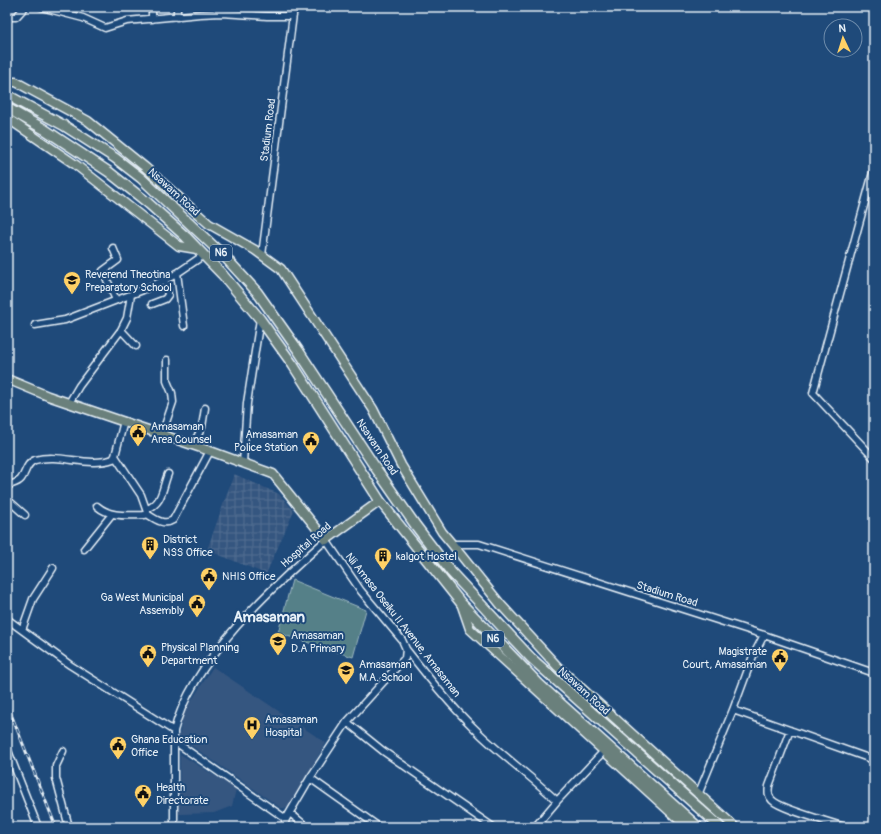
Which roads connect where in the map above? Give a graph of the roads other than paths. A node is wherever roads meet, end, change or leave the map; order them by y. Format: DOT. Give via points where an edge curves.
graph roads {
  1 [pos="25,7"];
  2 [pos="41,7"];
  3 [pos="152,7"];
  4 [pos="177,7"];
  5 [pos="294,7"];
  6 [pos="293,16"];
  7 [pos="7,17"];
  8 [pos="177,17"];
  9 [pos="152,20"];
  10 [pos="7,82"];
  11 [pos="7,95"];
  12 [pos="7,108"];
  13 [pos="7,118"];
  14 [pos="874,170"];
  15 [pos="113,248"];
  16 [pos="200,252"];
  17 [pos="262,255"];
  18 [pos="177,273"];
  19 [pos="165,279"];
  20 [pos="131,295"];
  21 [pos="116,300"];
  22 [pos="152,304"];
  23 [pos="260,319"];
  24 [pos="35,326"];
  25 [pos="184,326"];
  26 [pos="121,330"];
  27 [pos="136,346"];
  28 [pos="167,360"];
  29 [pos="7,379"];
  30 [pos="69,403"];
  31 [pos="205,408"];
  32 [pos="124,421"];
  33 [pos="162,434"];
  34 [pos="194,445"];
  35 [pos="210,450"];
  36 [pos="116,456"];
  37 [pos="874,458"];
  38 [pos="243,462"];
  39 [pos="168,474"];
  40 [pos="9,484"];
  41 [pos="7,499"];
  42 [pos="380,501"];
  43 [pos="97,506"];
  44 [pos="147,512"];
  45 [pos="112,514"];
  46 [pos="25,515"];
  47 [pos="326,540"];
  48 [pos="452,544"];
  49 [pos="84,549"];
  50 [pos="53,568"];
  51 [pos="461,604"];
  52 [pos="7,619"];
  53 [pos="22,630"];
  54 [pos="764,635"];
  55 [pos="406,649"];
  56 [pos="874,673"];
  57 [pos="733,710"];
  58 [pos="346,722"];
  59 [pos="790,730"];
  60 [pos="174,731"];
  61 [pos="174,741"];
  62 [pos="7,748"];
  63 [pos="604,751"];
  64 [pos="62,752"];
  65 [pos="871,759"];
  66 [pos="310,778"];
  67 [pos="698,794"];
  68 [pos="557,801"];
  69 [pos="290,813"];
  70 [pos="286,819"];
  71 [pos="38,827"];
  72 [pos="68,827"];
  73 [pos="174,827"];
  74 [pos="284,827"];
  75 [pos="307,827"];
  76 [pos="379,827"];
  77 [pos="494,827"];
  78 [pos="535,827"];
  79 [pos="687,827"];
  80 [pos="698,827"];
  81 [pos="720,827"];
  82 [pos="735,827"];
  83 [pos="844,827"];
  1 -- 7 [label="street" via="16,17"];
  2 -- 9 [label="street" via="83,18 105,28 127,21"];
  3 -- 9 [label="street"];
  4 -- 8 [label="street"];
  5 -- 6 [label="street, Stadium Road"];
  6 -- 8 [label="street" via="221,13"];
  6 -- 17 [label="street, Stadium Road"];
  8 -- 9 [label="street"];
  10 -- 17 [label="main road" via="16,82 88,121 209,224"];
  11 -- 81 [label="highway, Nsawam Road / N6" via="63,125 115,158 168,202 224,256 257,292 416,526 451,572 536,663"];
  12 -- 16 [label="highway, N6" via="109,172 148,203"];
  13 -- 16 [label="main road" via="76,165 179,246"];
  14 -- 37 [label="street" via="813,393"];
  15 -- 21 [label="street" via="118,260 103,271"];
  16 -- 18 [label="street"];
  16 -- 23 [label="highway, N6"];
  17 -- 48 [label="main road" via="281,269 320,328 373,409 401,465"];
  18 -- 19 [label="street"];
  18 -- 25 [label="street"];
  19 -- 20 [label="street"];
  19 -- 22 [label="street" via="168,295 165,299"];
  20 -- 21 [label="street"];
  20 -- 26 [label="street" via="127,318"];
  21 -- 24 [label="street" via="66,320"];
  23 -- 38 [label="street" via="247,402"];
  23 -- 42 [label="highway, N6" via="293,365"];
  26 -- 27 [label="street"];
  26 -- 30 [label="street"];
  28 -- 33 [label="street" via="167,381 173,402"];
  29 -- 30 [label="main road"];
  30 -- 32 [label="main road"];
  31 -- 34 [label="street" via="202,427"];
  32 -- 33 [label="main road"];
  32 -- 36 [label="street"];
  33 -- 34 [label="main road"];
  34 -- 35 [label="main road"];
  35 -- 38 [label="main road"];
  35 -- 44 [label="street" via="173,520 168,523 162,522"];
  36 -- 40 [label="street" via="108,461 44,458 28,465 20,481"];
  36 -- 44 [label="street" via="141,495"];
  38 -- 47 [label="main road" via="273,474"];
  39 -- 44 [label="street" via="162,497"];
  41 -- 46 [label="street"];
  42 -- 47 [label="main road, Hospital Road"];
  42 -- 51 [label="highway, N6"];
  43 -- 45 [label="street"];
  44 -- 45 [label="street" via="126,517"];
  45 -- 49 [label="street"];
  47 -- 55 [label="street, Nii Amasa Oseiku II Avenue, Amasaman" via="361,591 402,640"];
  47 -- 60 [label="street, Hospital Road" via="297,565 234,629 202,671"];
  48 -- 54 [label="street, Stadium Road" via="479,544"];
  48 -- 67 [label="main road" via="501,605 557,666"];
  50 -- 53 [label="street" via="33,599"];
  51 -- 63 [label="main road" via="470,630"];
  51 -- 80 [label="highway, N6" via="539,684"];
  52 -- 53 [label="street"];
  53 -- 60 [label="street" via="84,675"];
  54 -- 56 [label="street, Stadium Road"];
  54 -- 57 [label="street" via="752,656"];
  55 -- 58 [label="street" via="405,658"];
  55 -- 68 [label="street, Nii Amasa Oseiku II Avenue, Amasaman" via="443,697 476,731"];
  57 -- 59 [label="street"];
  57 -- 67 [label="street"];
  58 -- 66 [label="street"];
  58 -- 77 [label="street" via="383,751"];
  59 -- 65 [label="street"];
  59 -- 83 [label="street" via="768,794 774,802 786,808"];
  60 -- 61 [label="street, Hospital Road"];
  61 -- 70 [label="street"];
  61 -- 73 [label="street, Hospital Road"];
  62 -- 71 [label="street"];
  63 -- 68 [label="street"];
  63 -- 79 [label="main road"];
  64 -- 72 [label="street" via="56,766 56,778"];
  66 -- 69 [label="street"];
  66 -- 76 [label="street"];
  67 -- 82 [label="main road"];
  68 -- 78 [label="street"];
  69 -- 70 [label="street"];
  69 -- 75 [label="street"];
  70 -- 74 [label="street"];
}
